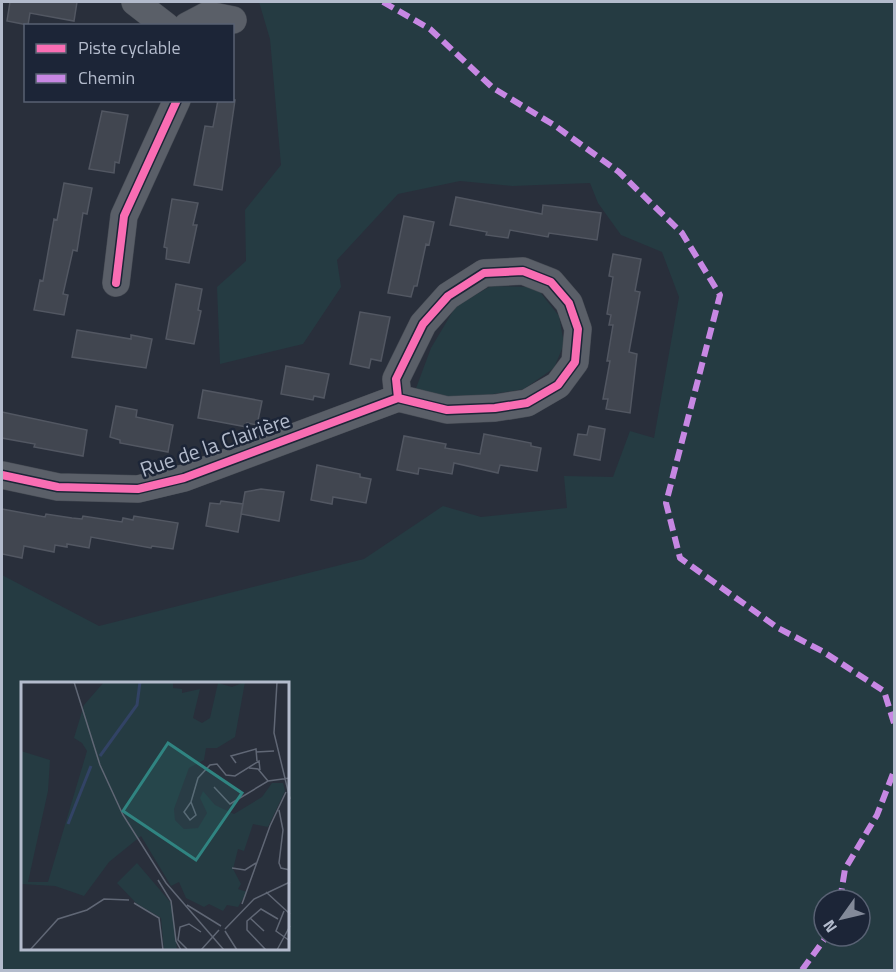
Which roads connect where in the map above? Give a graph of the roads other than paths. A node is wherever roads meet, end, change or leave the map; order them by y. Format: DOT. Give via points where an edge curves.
graph roads {
  1 [pos="135,2"];
  2 [pos="234,20"];
  3 [pos="163,24"];
  4 [pos="191,24"];
  5 [pos="176,102"];
  6 [pos="116,283"];
  7 [pos="398,398"];
  8 [pos="2,475"];
  1 -- 3 [label="street"];
  2 -- 4 [label="street" via="208,15"];
  5 -- 6 [label="street" via="124,216"];
  7 -- 7 [label="street" via="447,410 527,403 558,385 575,362 578,329 569,303 551,282 523,271 484,273 448,296 423,324 396,379"];
  7 -- 8 [label="street, Rue de la Clairière" via="184,478 138,489 58,487"];
}
